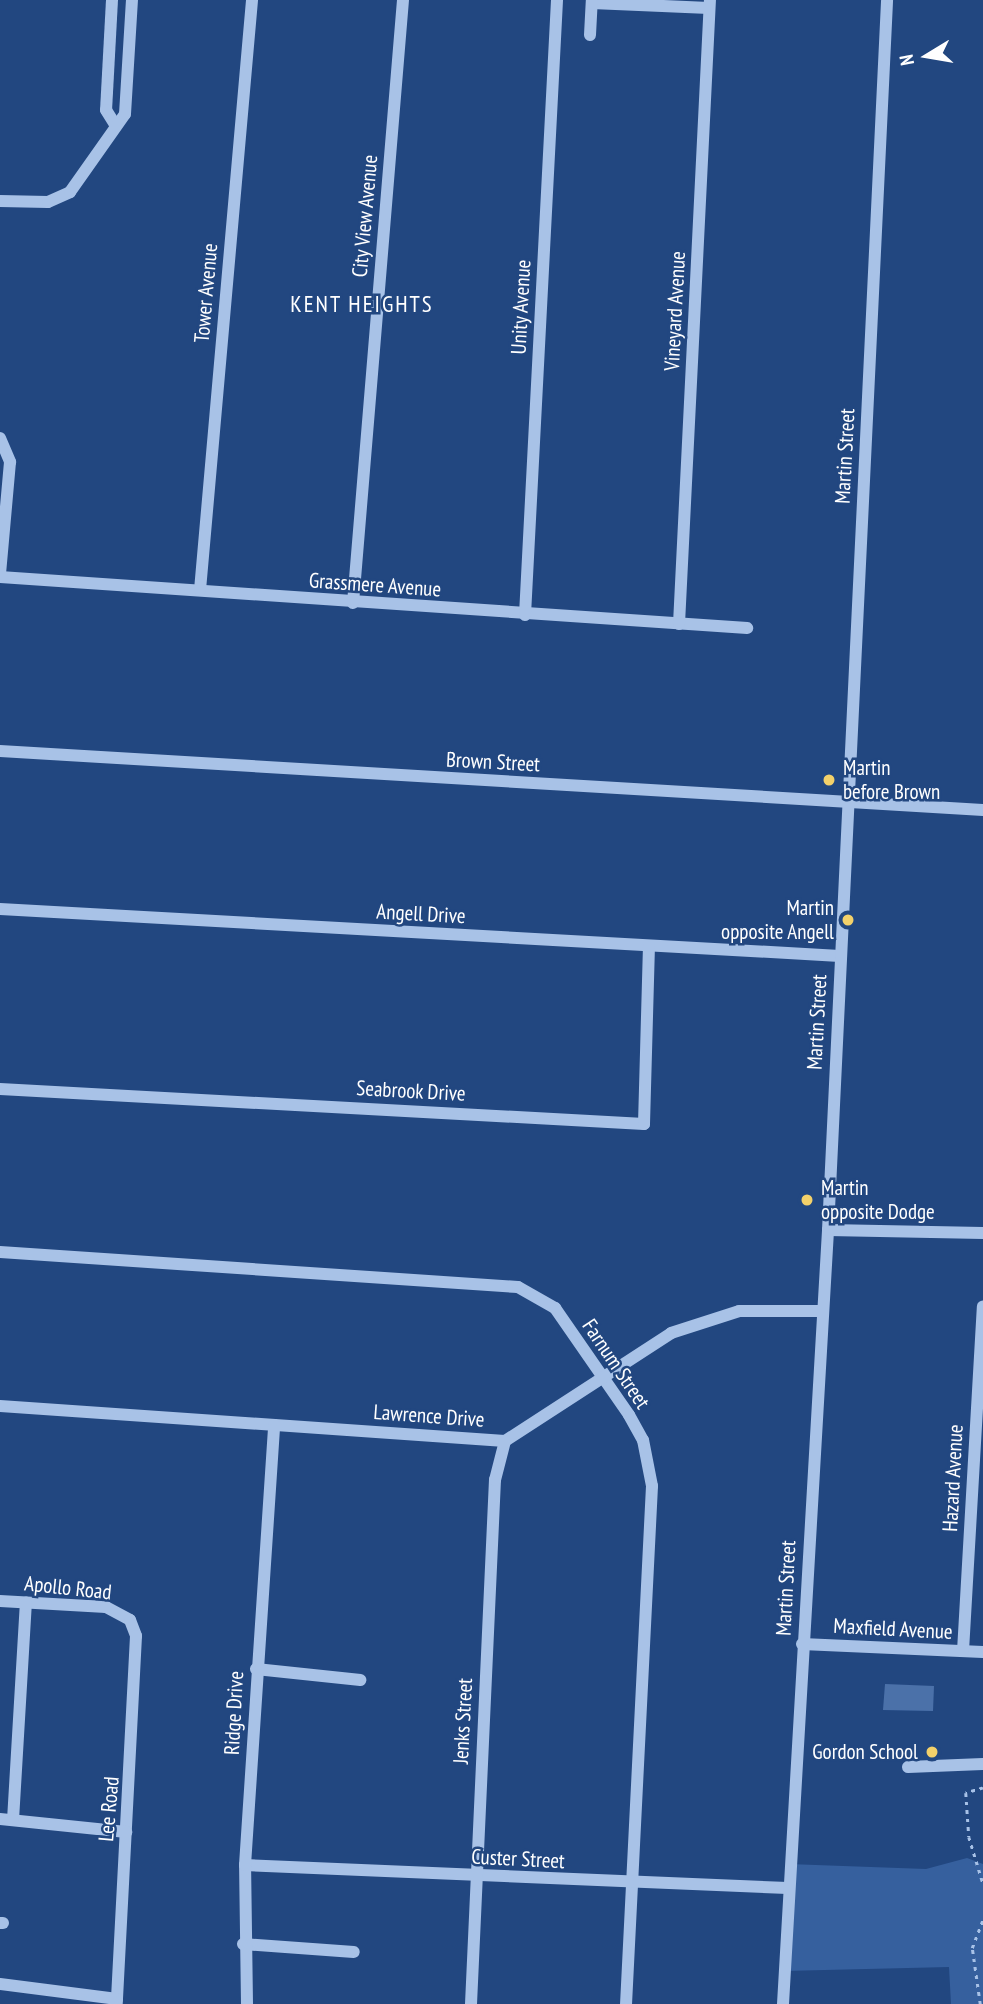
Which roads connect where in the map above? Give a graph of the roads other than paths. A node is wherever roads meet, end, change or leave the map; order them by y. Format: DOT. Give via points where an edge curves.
graph roads {
  1 [pos="112,0"];
  2 [pos="132,0"];
  3 [pos="252,0"];
  4 [pos="403,0"];
  5 [pos="556,0"];
  6 [pos="887,0"];
  7 [pos="592,2"];
  8 [pos="709,4"];
  9 [pos="590,36"];
  10 [pos="114,123"];
  11 [pos="0,201"];
  12 [pos="0,438"];
  13 [pos="0,576"];
  14 [pos="200,590"];
  15 [pos="353,603"];
  16 [pos="525,615"];
  17 [pos="679,624"];
  18 [pos="747,628"];
  19 [pos="0,751"];
  20 [pos="847,804"];
  21 [pos="983,810"];
  22 [pos="0,909"];
  23 [pos="649,947"];
  24 [pos="840,956"];
  25 [pos="0,1089"];
  26 [pos="828,1230"];
  27 [pos="983,1233"];
  28 [pos="0,1252"];
  29 [pos="983,1307"];
  30 [pos="820,1311"];
  31 [pos="602,1377"];
  32 [pos="0,1406"];
  33 [pos="274,1425"];
  34 [pos="505,1441"];
  35 [pos="0,1601"];
  36 [pos="26,1602"];
  37 [pos="130,1620"];
  38 [pos="802,1644"];
  39 [pos="963,1651"];
  40 [pos="983,1652"];
  41 [pos="256,1669"];
  42 [pos="359,1680"];
  43 [pos="983,1764"];
  44 [pos="908,1767"];
  45 [pos="6,1819"];
  46 [pos="126,1832"];
  47 [pos="245,1865"];
  48 [pos="475,1876"];
  49 [pos="632,1884"];
  50 [pos="788,1888"];
  51 [pos="243,1944"];
  52 [pos="354,1952"];
  53 [pos="0,1984"];
  54 [pos="117,2002"];
  55 [pos="247,2004"];
  56 [pos="471,2004"];
  57 [pos="626,2004"];
  58 [pos="783,2004"];
  1 -- 10 [label="street" via="106,110"];
  2 -- 10 [label="street" via="125,114"];
  3 -- 14 [label="street, Tower Avenue"];
  4 -- 15 [label="street, City View Avenue"];
  5 -- 16 [label="street, Unity Avenue"];
  6 -- 20 [label="street, Martin Street"];
  7 -- 8 [label="street"];
  7 -- 9 [label="street"];
  8 -- 17 [label="street, Vineyard Avenue"];
  10 -- 11 [label="street" via="70,192 48,202"];
  12 -- 13 [label="street" via="10,463"];
  13 -- 14 [label="street, Grassmere Avenue"];
  14 -- 15 [label="street, Grassmere Avenue"];
  15 -- 16 [label="street, Grassmere Avenue"];
  16 -- 17 [label="street, Grassmere Avenue"];
  17 -- 18 [label="street, Grassmere Avenue"];
  19 -- 20 [label="street, Brown Street"];
  20 -- 21 [label="street, Brown Street"];
  20 -- 24 [label="street, Martin Street"];
  22 -- 23 [label="street, Angell Drive"];
  23 -- 24 [label="street, Angell Drive"];
  23 -- 25 [label="street, Seabrook Drive" via="644,1124"];
  24 -- 26 [label="street, Martin Street"];
  26 -- 27 [label="street"];
  26 -- 30 [label="street, Martin Street"];
  28 -- 31 [label="street, Farnum Street" via="518,1287 555,1308"];
  29 -- 39 [label="street, Hazard Avenue"];
  30 -- 31 [label="street, Lawrence Drive" via="739,1311 707,1318 671,1333"];
  30 -- 38 [label="street, Martin Street"];
  31 -- 34 [label="street, Lawrence Drive"];
  31 -- 49 [label="street, Farnum Street" via="643,1440 652,1486"];
  32 -- 33 [label="street, Lawrence Drive"];
  33 -- 34 [label="street, Lawrence Drive"];
  33 -- 41 [label="street, Ridge Drive"];
  34 -- 48 [label="street, Jenks Street" via="495,1480"];
  35 -- 36 [label="street, Apollo Road"];
  36 -- 37 [label="street, Apollo Road" via="106,1606"];
  36 -- 45 [label="street"];
  37 -- 46 [label="street, Lee Road" via="139,1655"];
  38 -- 39 [label="street, Maxfield Avenue"];
  38 -- 50 [label="street, Martin Street"];
  39 -- 40 [label="street, Maxfield Avenue"];
  41 -- 42 [label="street"];
  41 -- 47 [label="street, Ridge Drive"];
  43 -- 44 [label="street"];
  45 -- 46 [label="street"];
  46 -- 54 [label="street, Lee Road"];
  47 -- 48 [label="street, Custer Street"];
  47 -- 51 [label="street, Ridge Drive"];
  48 -- 49 [label="street, Custer Street"];
  48 -- 56 [label="street, Jenks Street"];
  49 -- 50 [label="street, Custer Street"];
  49 -- 57 [label="street, Farnum Street"];
  50 -- 58 [label="street, Martin Street"];
  51 -- 52 [label="street"];
  51 -- 55 [label="street, Ridge Drive"];
  53 -- 54 [label="street"];
}
